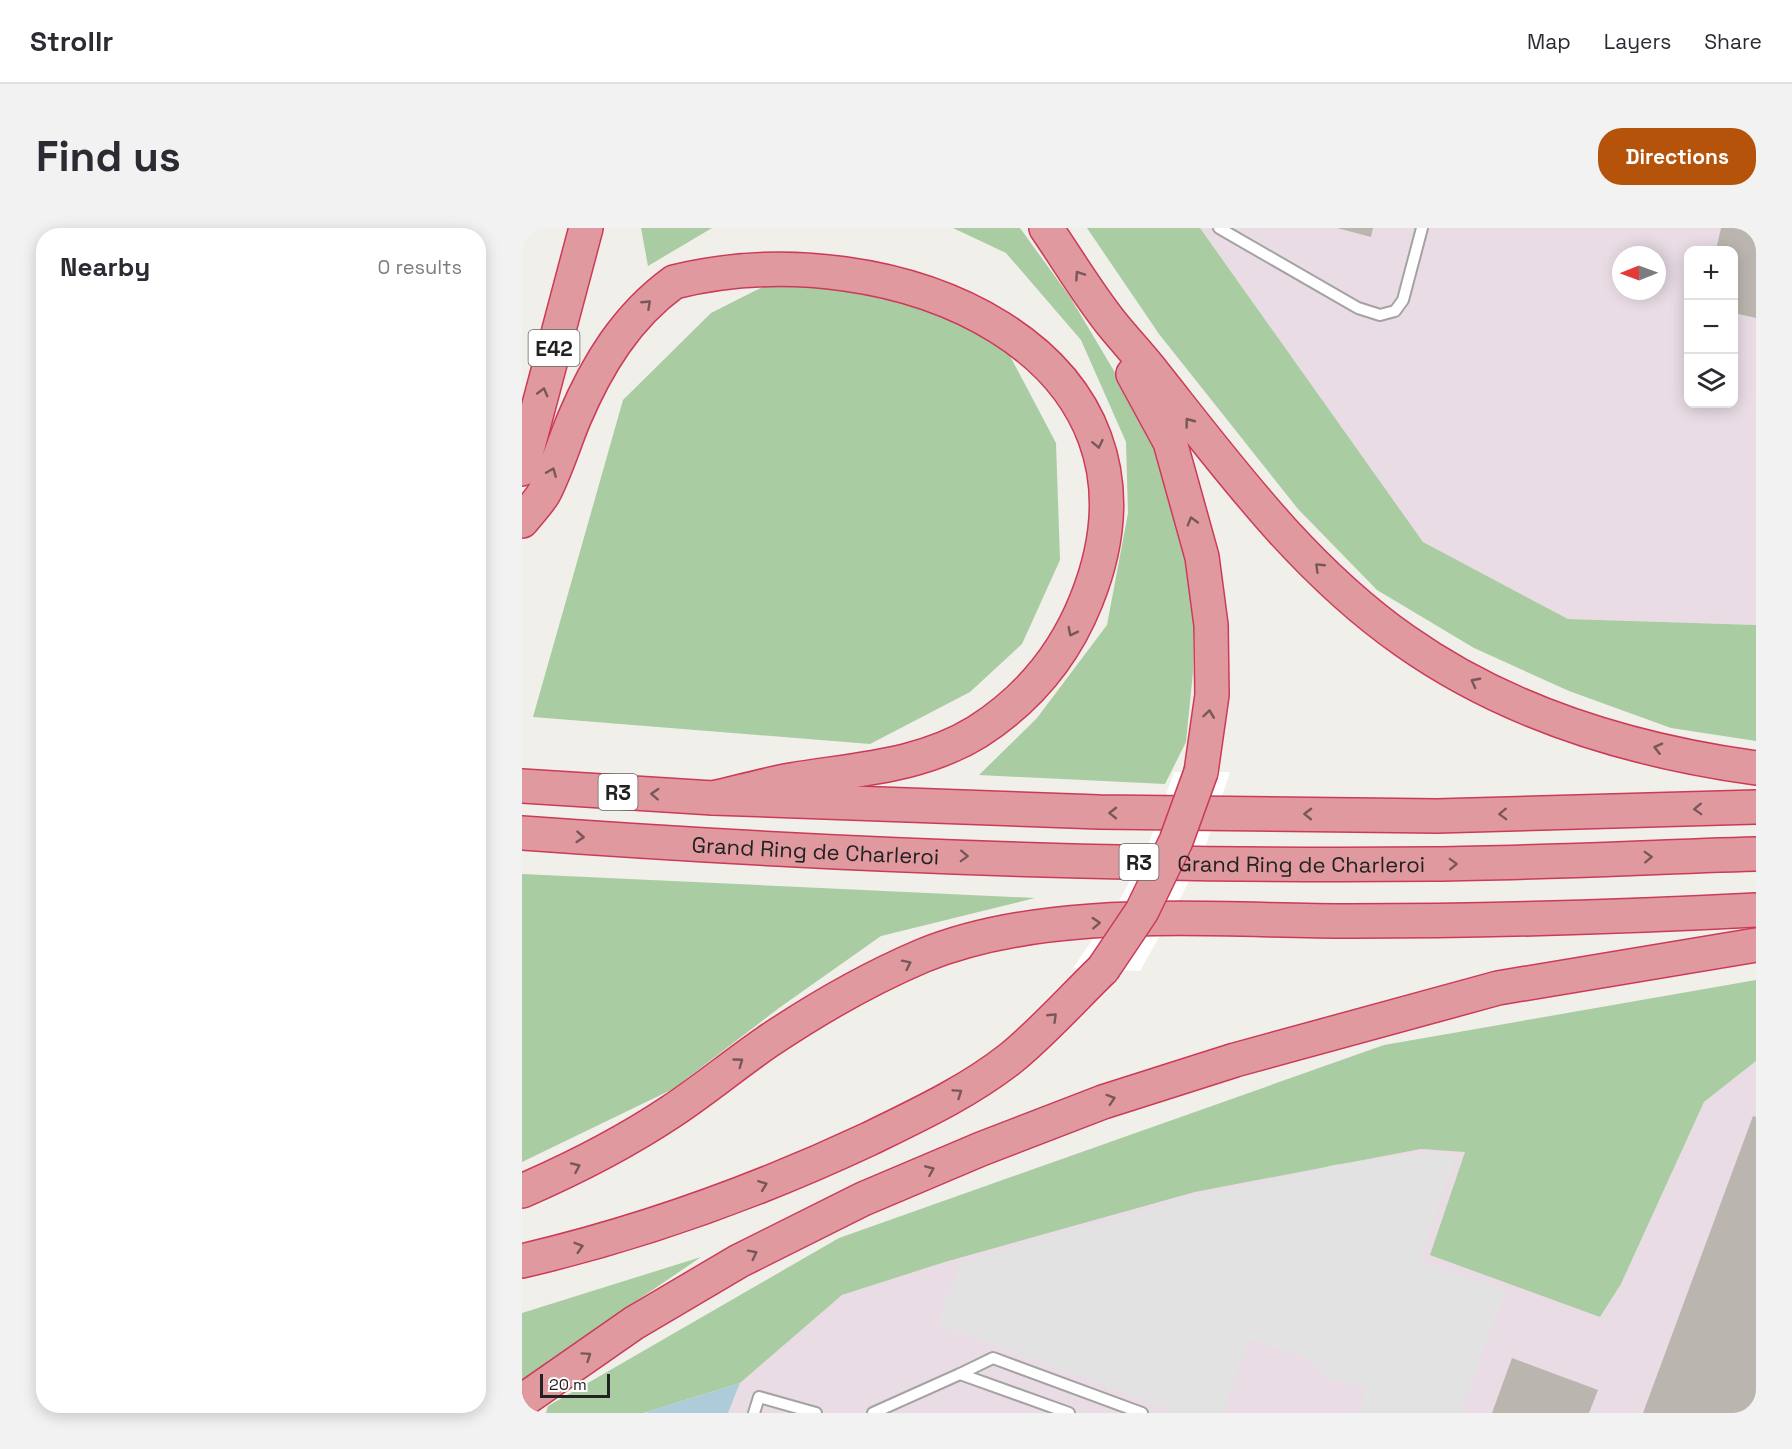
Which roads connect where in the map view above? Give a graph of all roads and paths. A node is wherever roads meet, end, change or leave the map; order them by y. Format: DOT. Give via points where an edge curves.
graph roads {
  1 [pos="586,228"];
  2 [pos="1047,228"];
  3 [pos="1219,228"];
  4 [pos="1422,228"];
  5 [pos="759,240"];
  6 [pos="1023,308"];
  7 [pos="1111,323"];
  8 [pos="522,469"];
  9 [pos="522,521"];
  10 [pos="1756,768"];
  11 [pos="522,786"];
  12 [pos="714,798"];
  13 [pos="1756,807"];
  14 [pos="522,833"];
  15 [pos="1756,854"];
  16 [pos="1756,910"];
  17 [pos="1756,945"];
  18 [pos="522,1191"];
  19 [pos="522,1261"];
  20 [pos="960,1374"];
  21 [pos="522,1401"];
  22 [pos="754,1413"];
  23 [pos="816,1413"];
  24 [pos="873,1413"];
  25 [pos="1069,1413"];
  26 [pos="1142,1413"];
  8 -- 1 [label="highway, E42, one-way"];
  7 -- 2 [label="highway, one-way"];
  3 -- 4 [label="lane" via="1358,308 1380,315 1395,312 1403,300"];
  9 -- 5 [label="highway, one-way" via="543,494 591,381 621,332 651,300 677,280 725,253"];
  6 -- 12 [label="highway, one-way" via="1056,346 1082,390 1104,472 1104,530 1099,559 1091,590 1066,644 1048,669 1004,714 943,749 884,768 791,780"];
  10 -- 7 [label="highway, one-way" via="1711,762 1564,724 1474,683 1404,641 1341,590 1271,521"];
  19 -- 7 [label="highway, one-way, bridge" via="688,1214 812,1166 939,1105 1011,1058 1103,969 1142,911 1176,841 1201,772 1212,695 1211,625 1202,557 1170,442"];
  12 -- 11 [label="highway, R3, one-way"];
  13 -- 12 [label="highway, R3, one-way" via="1437,816 1099,813"];
  14 -- 15 [label="highway, Grand Ring de Charleroi / R3, one-way" via="710,847 1096,862 1434,864"];
  18 -- 16 [label="highway, one-way" via="603,1154 672,1112 766,1042 846,993 924,956 994,935 1059,924 1172,919 1591,918"];
  21 -- 17 [label="highway, one-way" via="634,1323 740,1261 863,1199 1103,1102 1235,1059 1498,988"];
  20 -- 24 [label="lane"];
  20 -- 25 [label="lane"];
  20 -- 26 [label="lane" via="993,1358"];
  22 -- 23 [label="lane" via="759,1397"];
}
